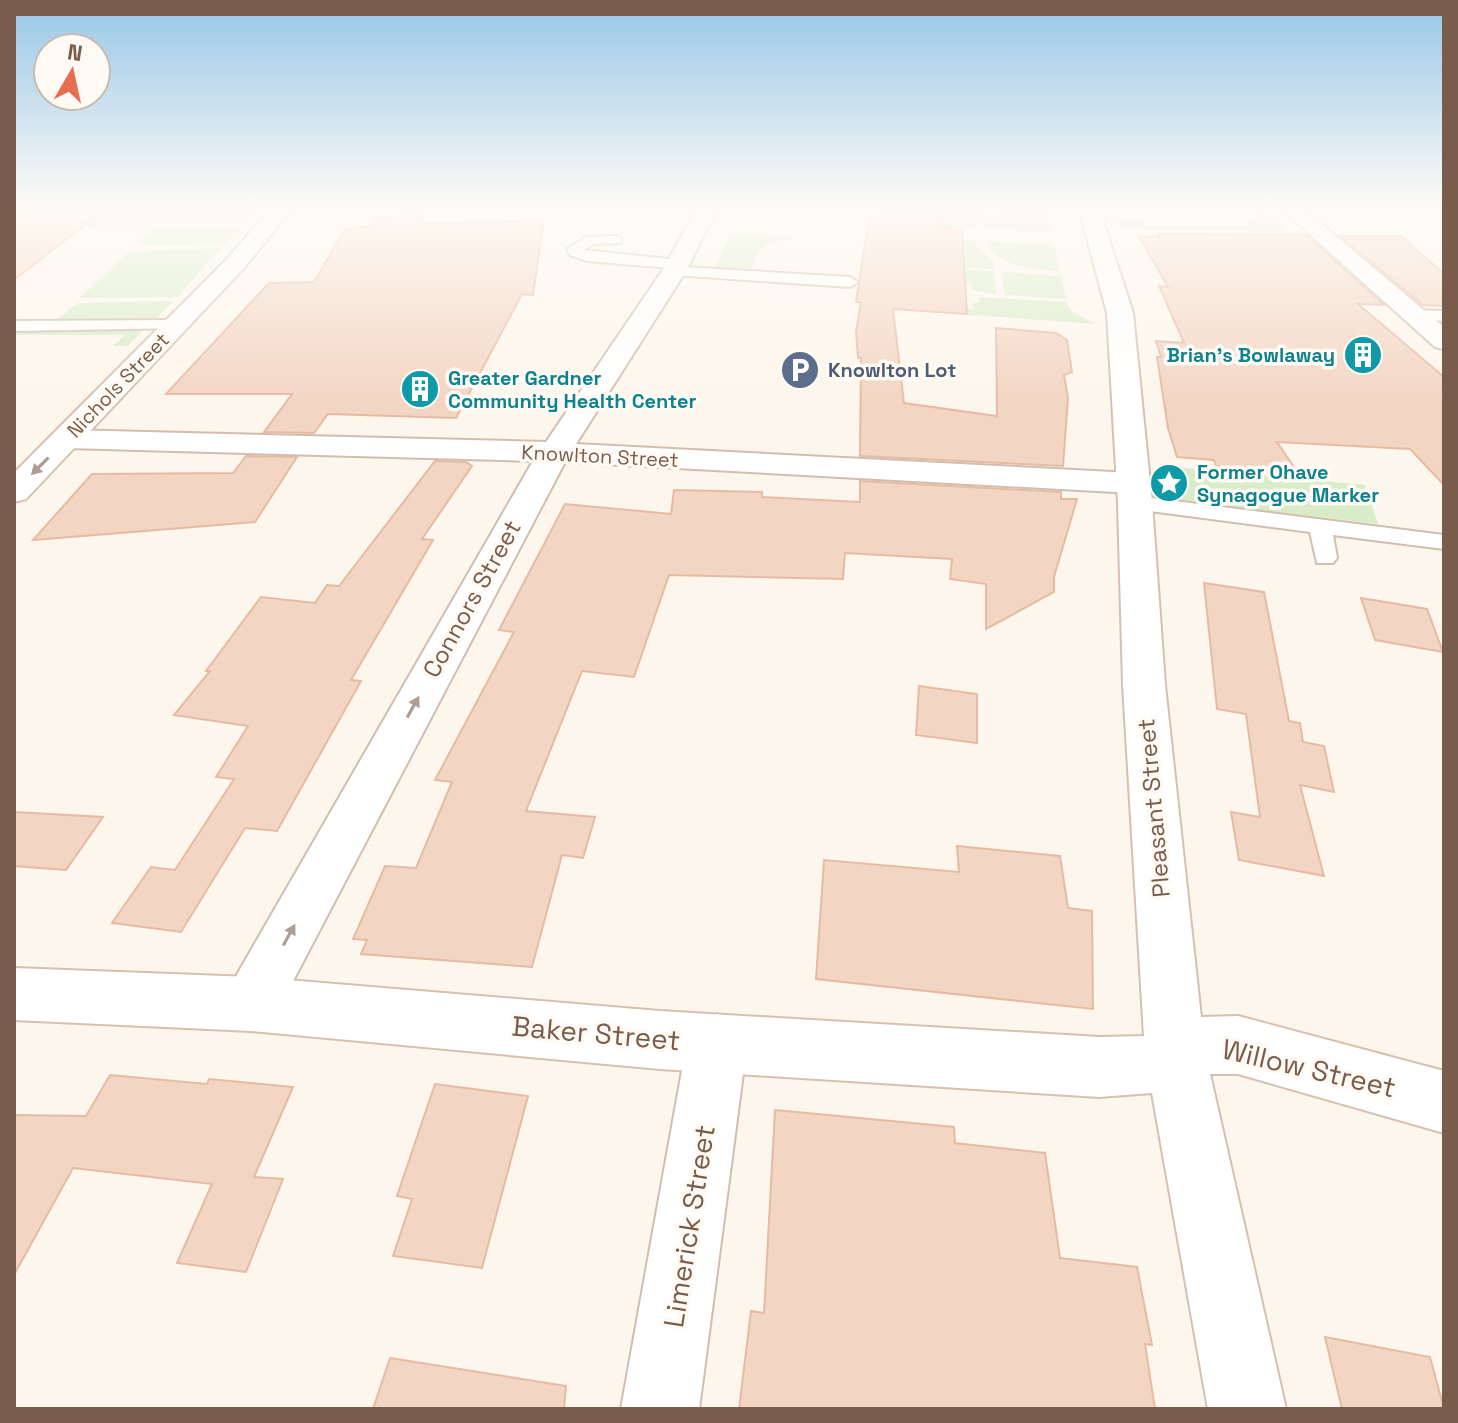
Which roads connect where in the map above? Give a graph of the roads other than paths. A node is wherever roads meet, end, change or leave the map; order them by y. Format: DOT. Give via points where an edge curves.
graph roads {
  1 [pos="228,271"];
  2 [pos="673,271"];
  3 [pos="717,271"];
  4 [pos="1108,271"];
  5 [pos="1362,271"];
  6 [pos="778,278"];
  7 [pos="850,282"];
  8 [pos="773,294"];
  9 [pos="1411,315"];
  10 [pos="1444,316"];
  11 [pos="176,325"];
  12 [pos="14,326"];
  13 [pos="1444,341"];
  14 [pos="67,439"];
  15 [pos="555,452"];
  16 [pos="14,492"];
  17 [pos="1134,493"];
  18 [pos="1320,526"];
  19 [pos="1444,542"];
  20 [pos="1325,558"];
  21 [pos="14,994"];
  22 [pos="251,1004"];
  23 [pos="717,1043"];
  24 [pos="1175,1053"];
  25 [pos="1444,1102"];
  26 [pos="660,1409"];
  27 [pos="1247,1409"];
  1 -- 11 [label="street, Nichols Street"];
  2 -- 15 [label="street, Connors Street"];
  3 -- 6 [label="lane"];
  4 -- 17 [label="street, Pleasant Street" via="1119,307"];
  5 -- 9 [label="street"];
  6 -- 7 [label="lane"];
  6 -- 8 [label="lane"];
  9 -- 10 [label="lane"];
  9 -- 13 [label="street"];
  11 -- 12 [label="lane"];
  11 -- 14 [label="street, Nichols Street"];
  14 -- 15 [label="street, Knowlton Street"];
  14 -- 16 [label="street, Nichols Street, one-way"];
  15 -- 17 [label="street, Knowlton Street"];
  22 -- 15 [label="street, Connors Street, one-way"];
  17 -- 18 [label="lane"];
  17 -- 24 [label="street, Pleasant Street" via="1144,685"];
  18 -- 19 [label="lane"];
  18 -- 20 [label="lane"];
  21 -- 22 [label="street, Baker Street"];
  22 -- 23 [label="street, Baker Street"];
  23 -- 24 [label="street, Baker Street" via="1099,1067 1146,1066"];
  23 -- 26 [label="street, Limerick Street"];
  24 -- 25 [label="street, Willow Street" via="1190,1046 1238,1045"];
  24 -- 27 [label="street, Pleasant Street"];
}
